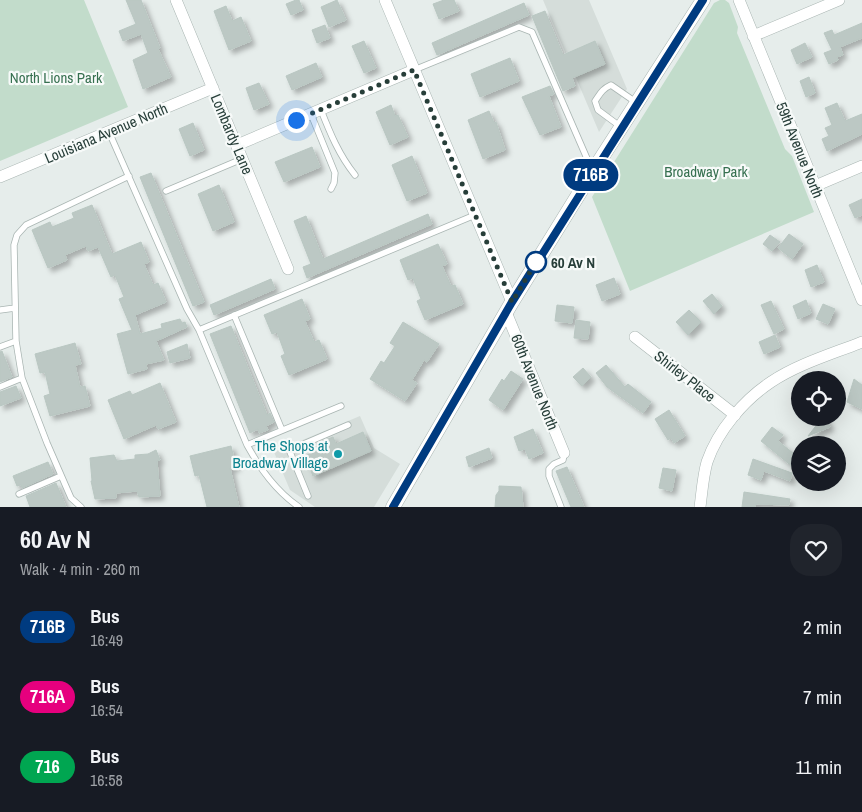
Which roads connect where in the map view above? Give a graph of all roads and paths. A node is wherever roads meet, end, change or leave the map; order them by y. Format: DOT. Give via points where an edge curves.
graph roads {
  1 [pos="176,0"];
  2 [pos="385,0"];
  3 [pos="703,0"];
  4 [pos="739,0"];
  5 [pos="839,0"];
  6 [pos="753,36"];
  7 [pos="414,70"];
  8 [pos="212,88"];
  9 [pos="637,103"];
  10 [pos="316,112"];
  11 [pos="621,127"];
  12 [pos="109,132"];
  13 [pos="237,146"];
  14 [pos="242,159"];
  15 [pos="862,166"];
  16 [pos="593,171"];
  17 [pos="355,175"];
  18 [pos="129,176"];
  19 [pos="0,177"];
  20 [pos="815,186"];
  21 [pos="331,189"];
  22 [pos="166,191"];
  23 [pos="475,215"];
  24 [pos="288,269"];
  25 [pos="862,300"];
  26 [pos="508,307"];
  27 [pos="15,308"];
  28 [pos="0,310"];
  29 [pos="234,315"];
  30 [pos="200,330"];
  31 [pos="635,337"];
  32 [pos="16,341"];
  33 [pos="862,342"];
  34 [pos="0,347"];
  35 [pos="22,378"];
  36 [pos="0,387"];
  37 [pos="341,406"];
  38 [pos="735,415"];
  39 [pos="348,425"];
  40 [pos="282,430"];
  41 [pos="247,445"];
  42 [pos="564,453"];
  43 [pos="62,476"];
  44 [pos="19,494"];
  45 [pos="308,496"];
  46 [pos="78,506"];
  47 [pos="299,507"];
  48 [pos="393,507"];
  49 [pos="561,507"];
  50 [pos="700,507"];
  1 -- 8 [label="street, Lombardy Lane"];
  2 -- 7 [label="street, 60th Avenue North"];
  3 -- 9 [label="street"];
  4 -- 6 [label="street, 59th Avenue North"];
  5 -- 6 [label="street"];
  6 -- 20 [label="street, 59th Avenue North"];
  7 -- 10 [label="street"];
  7 -- 16 [label="lane" via="519,27 532,32"];
  7 -- 23 [label="street, 60th Avenue North"];
  8 -- 12 [label="street, Louisiana Avenue North"];
  8 -- 13 [label="street, Lombardy Lane"];
  9 -- 11 [label="street"];
  9 -- 11 [label="lane" via="611,86 604,88 595,101 598,110"];
  10 -- 13 [label="street"];
  10 -- 17 [label="lane" via="344,162"];
  10 -- 21 [label="lane" via="335,173"];
  11 -- 16 [label="street"];
  12 -- 18 [label="lane"];
  12 -- 19 [label="street, Louisiana Avenue North"];
  13 -- 14 [label="street, Lombardy Lane"];
  14 -- 22 [label="lane"];
  14 -- 24 [label="street, Lombardy Lane"];
  15 -- 20 [label="street"];
  16 -- 26 [label="street"];
  18 -- 27 [label="lane" via="26,225 17,235 14,244"];
  18 -- 30 [label="lane" via="187,309"];
  20 -- 25 [label="street, 59th Avenue North"];
  23 -- 26 [label="street, 60th Avenue North"];
  23 -- 29 [label="lane"];
  26 -- 42 [label="street, 60th Avenue North"];
  26 -- 48 [label="street"];
  27 -- 28 [label="lane"];
  27 -- 32 [label="lane"];
  29 -- 30 [label="lane"];
  29 -- 40 [label="lane"];
  30 -- 41 [label="lane"];
  31 -- 38 [label="street, Shirley Place"];
  32 -- 34 [label="lane"];
  32 -- 35 [label="lane"];
  33 -- 38 [label="street" via="772,382"];
  35 -- 36 [label="lane"];
  35 -- 43 [label="lane"];
  37 -- 40 [label="lane"];
  38 -- 50 [label="street" via="708,461"];
  39 -- 45 [label="lane" via="290,452"];
  40 -- 41 [label="lane"];
  41 -- 47 [label="lane" via="271,482"];
  42 -- 49 [label="lane" via="563,460 549,469"];
  43 -- 44 [label="lane"];
  43 -- 46 [label="lane"];
}
